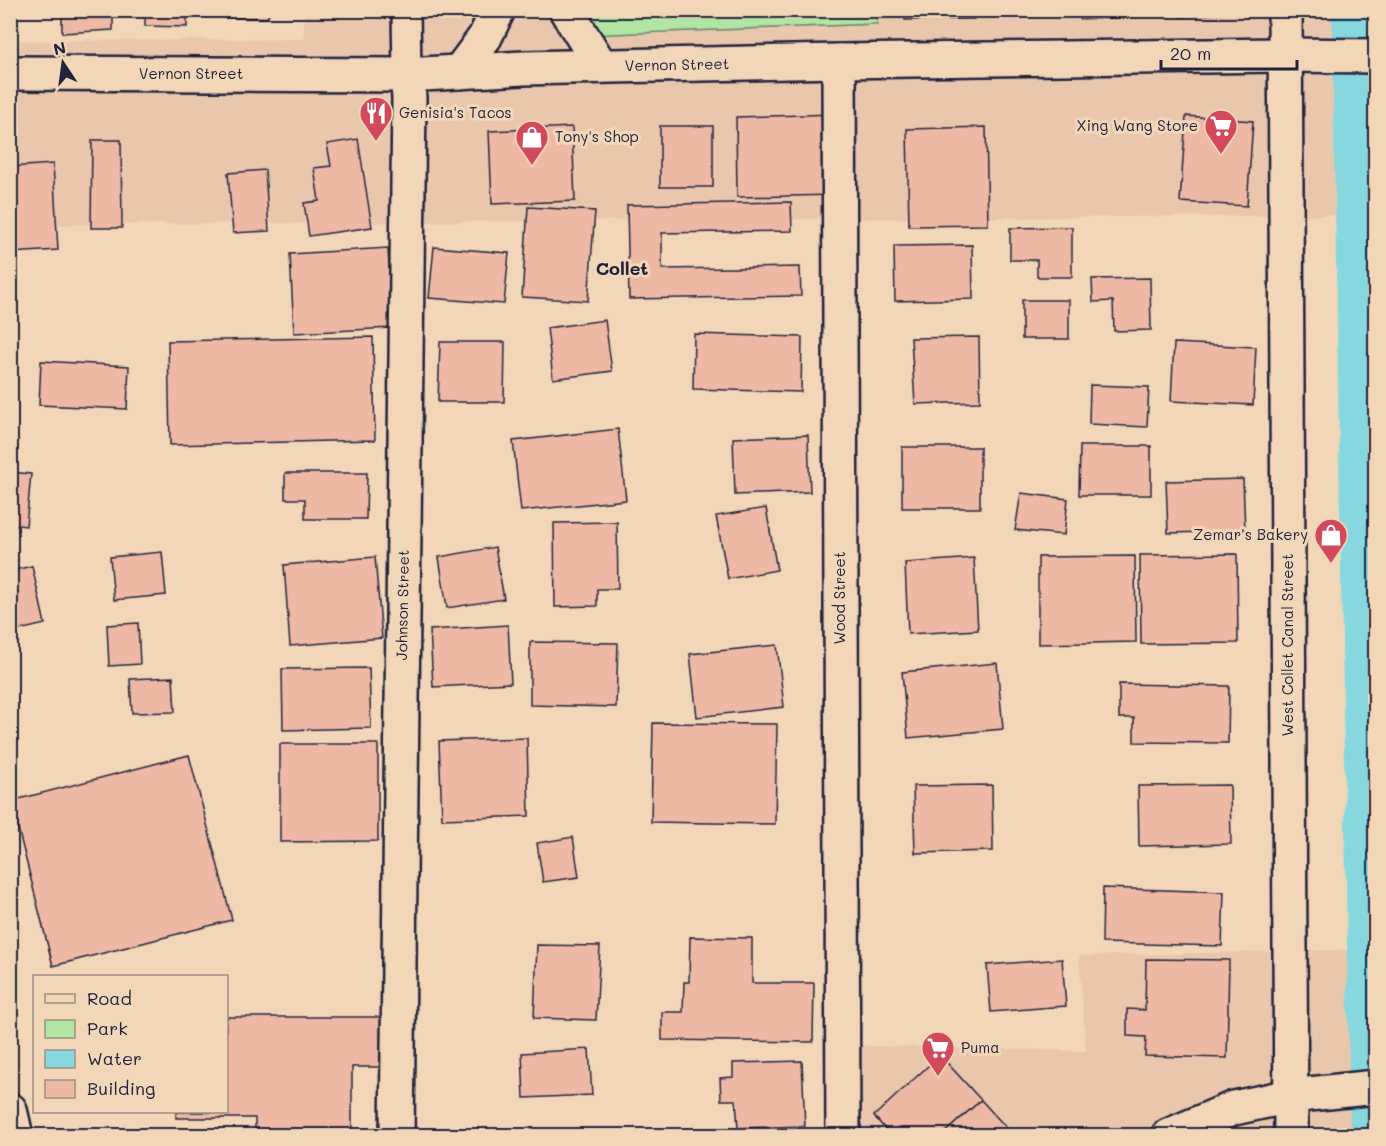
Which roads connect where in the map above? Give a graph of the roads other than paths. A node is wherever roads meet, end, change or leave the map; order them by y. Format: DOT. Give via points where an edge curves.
graph roads {
  1 [pos="406,10"];
  2 [pos="498,10"];
  3 [pos="566,10"];
  4 [pos="1284,10"];
  5 [pos="1285,55"];
  6 [pos="1376,56"];
  7 [pos="838,60"];
  8 [pos="601,66"];
  9 [pos="459,72"];
  10 [pos="10,73"];
  11 [pos="407,75"];
  12 [pos="1376,1087"];
  13 [pos="1290,1096"];
  14 [pos="10,1110"];
  15 [pos="16,1136"];
  16 [pos="397,1136"];
  17 [pos="843,1136"];
  18 [pos="1168,1136"];
  19 [pos="1291,1136"];
  1 -- 11 [label="lane"];
  2 -- 9 [label="street" via="485,37"];
  3 -- 8 [label="street"];
  4 -- 5 [label="street, West Collet Canal Street"];
  5 -- 6 [label="street, Vernon Street"];
  5 -- 7 [label="street, Vernon Street"];
  5 -- 13 [label="street, West Collet Canal Street"];
  7 -- 8 [label="street, Vernon Street"];
  7 -- 17 [label="street, Wood Street"];
  8 -- 9 [label="street, Vernon Street"];
  9 -- 11 [label="street, Vernon Street"];
  10 -- 11 [label="street, Vernon Street"];
  11 -- 16 [label="street, Johnson Street"];
  12 -- 13 [label="street"];
  13 -- 18 [label="street" via="1234,1108"];
  13 -- 19 [label="street, West Collet Canal Street"];
  14 -- 15 [label="street"];
}
